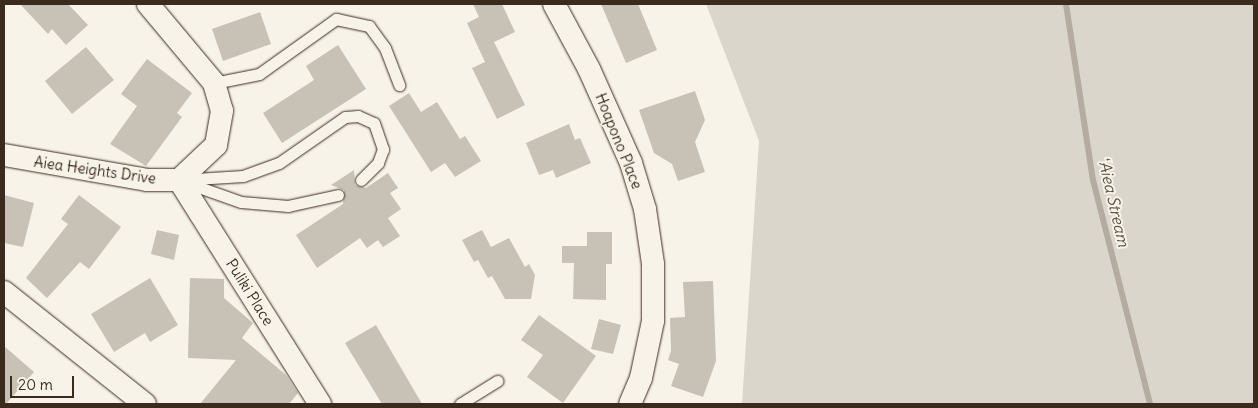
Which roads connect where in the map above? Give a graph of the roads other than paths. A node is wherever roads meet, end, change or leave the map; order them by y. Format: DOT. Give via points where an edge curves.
graph roads {
  1 [pos="148,4"];
  2 [pos="554,4"];
  3 [pos="214,82"];
  4 [pos="399,85"];
  5 [pos="4,155"];
  6 [pos="180,180"];
  7 [pos="361,180"];
  8 [pos="338,195"];
  9 [pos="4,292"];
  10 [pos="497,380"];
  11 [pos="145,404"];
  12 [pos="320,404"];
  13 [pos="460,404"];
  14 [pos="630,404"];
  1 -- 3 [label="street"];
  2 -- 14 [label="street, Hoapono Place" via="589,69 632,163 645,209 653,264 652,321 641,378"];
  3 -- 4 [label="lane" via="260,74 336,19 369,26 385,48"];
  3 -- 6 [label="street" via="222,111 216,145"];
  5 -- 6 [label="street, Aiea Heights Drive" via="147,180"];
  6 -- 7 [label="lane" via="243,176 279,163 345,117 358,116 374,123 384,149 378,163"];
  6 -- 8 [label="lane" via="241,202 288,206"];
  6 -- 12 [label="street, Puliki Place"];
  9 -- 11 [label="street"];
  10 -- 13 [label="lane"];
}
